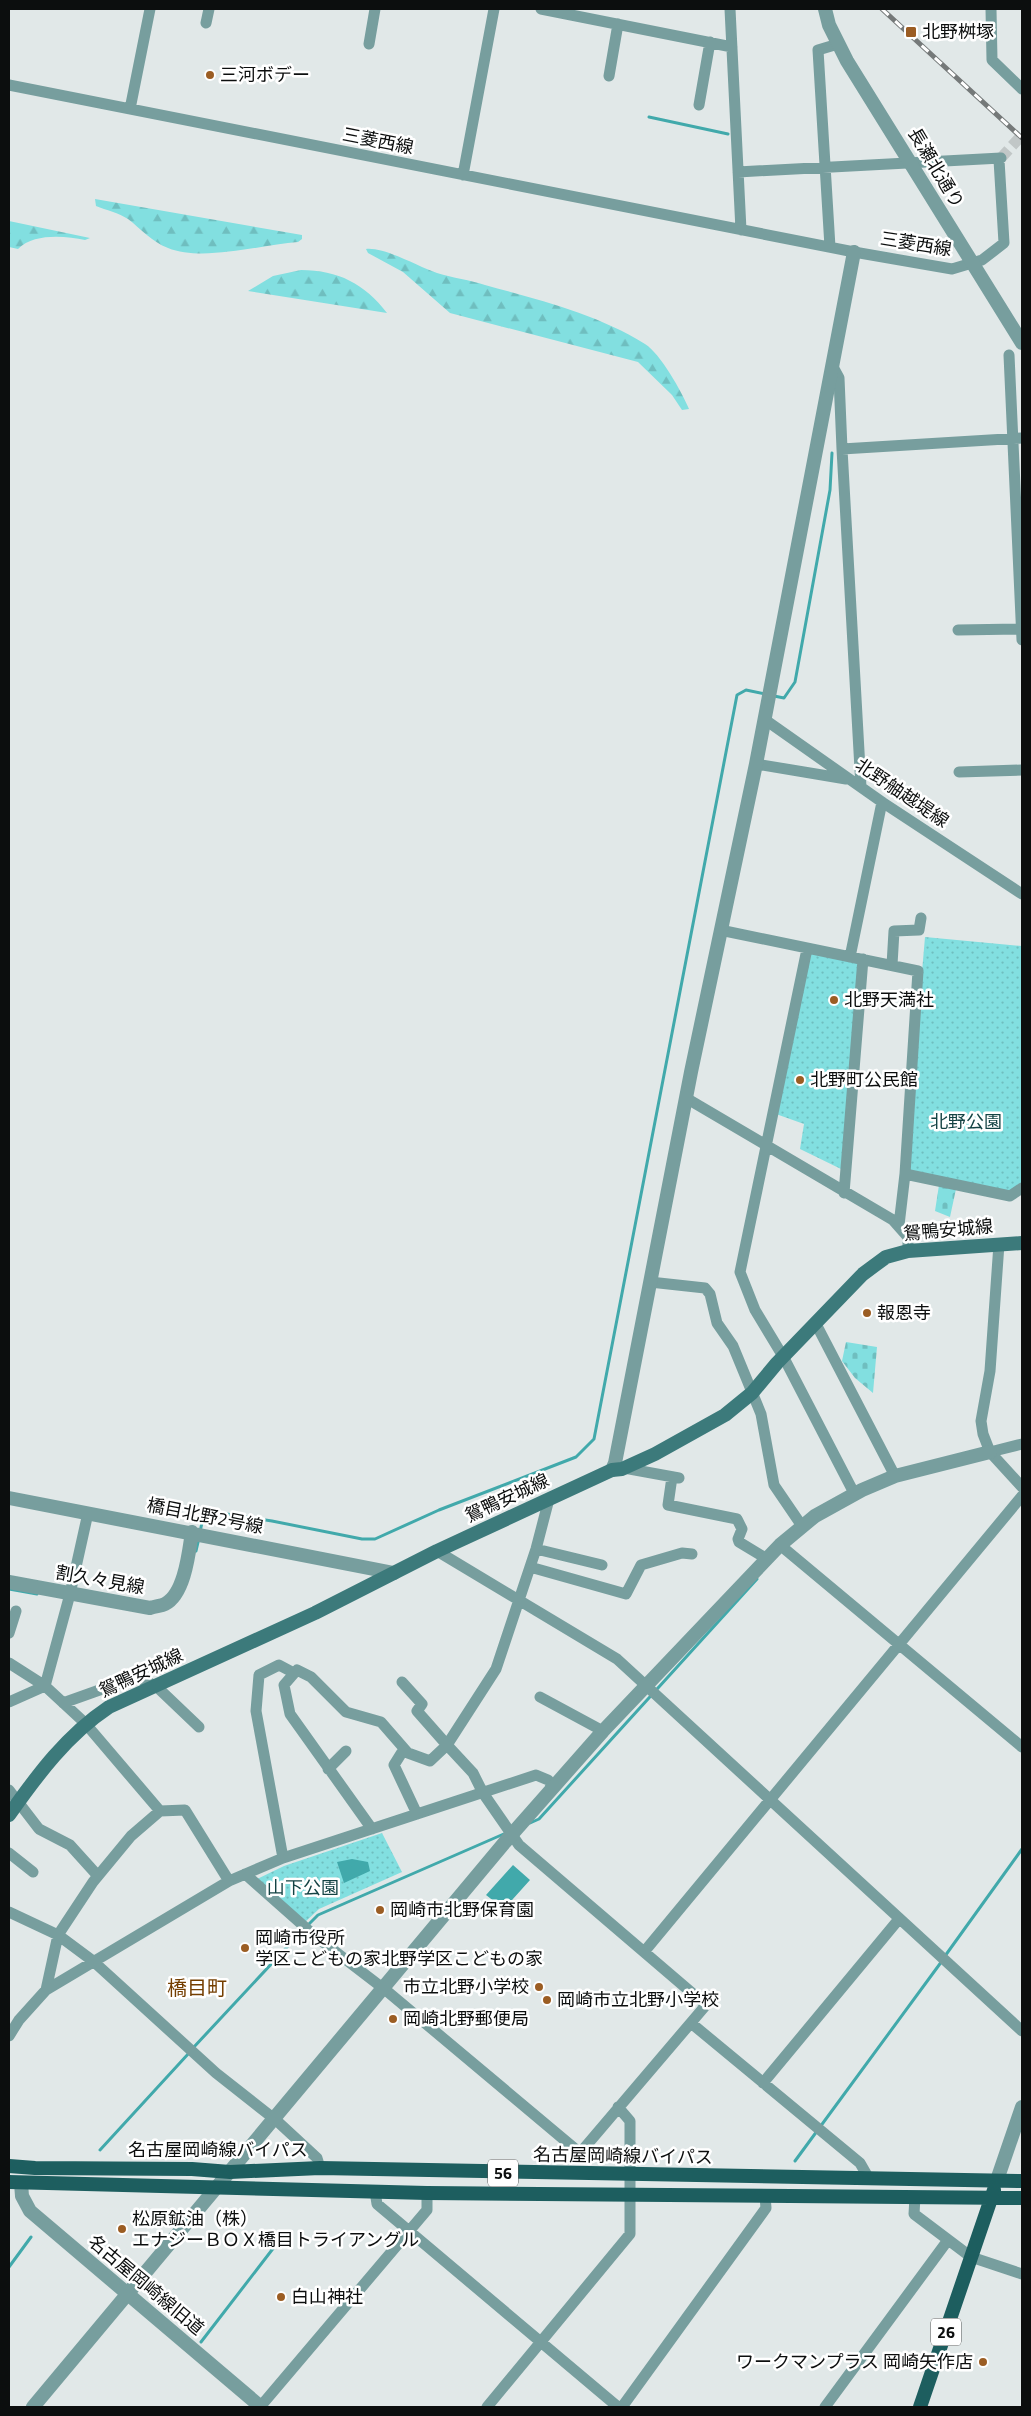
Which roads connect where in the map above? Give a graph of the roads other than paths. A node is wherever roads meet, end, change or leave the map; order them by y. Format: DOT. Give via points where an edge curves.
graph roads {
  1 [pos="150,9"];
  2 [pos="208,9"];
  3 [pos="375,9"];
  4 [pos="494,9"];
  5 [pos="542,9"];
  6 [pos="730,9"];
  7 [pos="825,9"];
  8 [pos="991,9"];
  9 [pos="206,23"];
  10 [pos="618,24"];
  11 [pos="710,42"];
  12 [pos="369,44"];
  13 [pos="838,44"];
  14 [pos="732,47"];
  15 [pos="609,76"];
  16 [pos="1018,77"];
  17 [pos="9,85"];
  18 [pos="1022,89"];
  19 [pos="699,105"];
  20 [pos="130,109"];
  21 [pos="911,163"];
  22 [pos="826,168"];
  23 [pos="738,172"];
  24 [pos="463,175"];
  25 [pos="742,230"];
  26 [pos="830,247"];
  27 [pos="854,252"];
  28 [pos="973,265"];
  29 [pos="1022,343"];
  30 [pos="1009,355"];
  31 [pos="833,366"];
  32 [pos="1017,438"];
  33 [pos="842,449"];
  34 [pos="1022,629"];
  35 [pos="958,630"];
  36 [pos="1022,640"];
  37 [pos="764,719"];
  38 [pos="756,764"];
  39 [pos="1022,770"];
  40 [pos="959,772"];
  41 [pos="850,779"];
  42 [pos="861,787"];
  43 [pos="882,802"];
  44 [pos="1022,894"];
  45 [pos="921,918"];
  46 [pos="720,930"];
  47 [pos="807,948"];
  48 [pos="850,957"];
  49 [pos="863,959"];
  50 [pos="892,965"];
  51 [pos="686,1098"];
  52 [pos="766,1146"];
  53 [pos="905,1174"];
  54 [pos="1022,1188"];
  55 [pos="844,1193"];
  56 [pos="899,1225"];
  57 [pos="1022,1242"];
  58 [pos="999,1244"];
  59 [pos="908,1251"];
  60 [pos="650,1282"];
  61 [pos="816,1324"];
  62 [pos="784,1358"];
  63 [pos="752,1393"];
  64 [pos="1022,1444"];
  65 [pos="990,1452"];
  66 [pos="618,1469"];
  67 [pos="895,1476"];
  68 [pos="1022,1488"];
  69 [pos="854,1493"];
  70 [pos="1022,1496"];
  71 [pos="9,1498"];
  72 [pos="549,1499"];
  73 [pos="88,1513"];
  74 [pos="802,1526"];
  75 [pos="192,1532"];
  76 [pos="780,1545"];
  77 [pos="536,1549"];
  78 [pos="437,1551"];
  79 [pos="692,1554"];
  80 [pos="767,1559"];
  81 [pos="602,1565"];
  82 [pos="530,1567"];
  83 [pos="394,1572"];
  84 [pos="9,1582"];
  85 [pos="70,1594"];
  86 [pos="517,1601"];
  87 [pos="16,1611"];
  88 [pos="9,1633"];
  89 [pos="901,1644"];
  90 [pos="9,1663"];
  91 [pos="294,1674"];
  92 [pos="402,1682"];
  93 [pos="45,1686"];
  94 [pos="156,1686"];
  95 [pos="647,1687"];
  96 [pos="540,1697"];
  97 [pos="9,1702"];
  98 [pos="63,1703"];
  99 [pos="85,1723"];
  100 [pos="199,1727"];
  101 [pos="603,1731"];
  102 [pos="447,1745"];
  103 [pos="1022,1747"];
  104 [pos="404,1749"];
  105 [pos="346,1751"];
  106 [pos="328,1769"];
  107 [pos="553,1786"];
  108 [pos="9,1790"];
  109 [pos="483,1793"];
  110 [pos="771,1801"];
  111 [pos="19,1802"];
  112 [pos="160,1811"];
  113 [pos="417,1814"];
  114 [pos="9,1815"];
  115 [pos="372,1829"];
  116 [pos="511,1835"];
  117 [pos="9,1853"];
  118 [pos="284,1858"];
  119 [pos="33,1872"];
  120 [pos="245,1874"];
  121 [pos="98,1876"];
  122 [pos="229,1881"];
  123 [pos="9,1912"];
  124 [pos="899,1919"];
  125 [pos="58,1936"];
  126 [pos="644,1952"];
  127 [pos="93,1961"];
  128 [pos="382,1988"];
  129 [pos="46,1990"];
  130 [pos="691,2023"];
  131 [pos="1022,2031"];
  132 [pos="9,2036"];
  133 [pos="763,2082"];
  134 [pos="618,2107"];
  135 [pos="1022,2107"];
  136 [pos="273,2119"];
  137 [pos="9,2166"];
  138 [pos="320,2168"];
  139 [pos="230,2172"];
  140 [pos="631,2175"];
  141 [pos="868,2177"];
  142 [pos="997,2180"];
  143 [pos="1022,2181"];
  144 [pos="15,2182"];
  145 [pos="218,2188"];
  146 [pos="375,2191"];
  147 [pos="427,2193"];
  148 [pos="631,2194"];
  149 [pos="765,2196"];
  150 [pos="914,2197"];
  151 [pos="991,2198"];
  152 [pos="1022,2198"];
  153 [pos="409,2232"];
  154 [pos="948,2240"];
  155 [pos="971,2257"];
  156 [pos="1022,2274"];
  157 [pos="127,2296"];
  158 [pos="541,2343"];
  159 [pos="33,2407"];
  160 [pos="260,2407"];
  161 [pos="488,2407"];
  162 [pos="618,2407"];
  163 [pos="622,2407"];
  164 [pos="825,2407"];
  165 [pos="920,2407"];
  1 -- 20 [label="street"];
  2 -- 9 [label="street"];
  3 -- 12 [label="street"];
  4 -- 24 [label="street"];
  5 -- 10 [label="street"];
  6 -- 14 [label="street"];
  7 -- 13 [label="street, 長瀬北通り"];
  8 -- 16 [label="street" via="992,60"];
  10 -- 11 [label="street"];
  10 -- 15 [label="street"];
  11 -- 14 [label="street"];
  11 -- 19 [label="street"];
  13 -- 21 [label="street, 長瀬北通り"];
  13 -- 22 [label="street" via="818,50"];
  14 -- 23 [label="street"];
  16 -- 18 [label="street"];
  17 -- 20 [label="street, 三菱西線"];
  20 -- 24 [label="street, 三菱西線"];
  21 -- 22 [label="street"];
  21 -- 28 [label="street, 長瀬北通り"];
  21 -- 28 [label="street" via="1000,159 1004,243"];
  22 -- 23 [label="street"];
  22 -- 26 [label="street"];
  23 -- 25 [label="street"];
  24 -- 25 [label="street, 三菱西線"];
  25 -- 26 [label="street, 三菱西線"];
  26 -- 27 [label="street, 三菱西線"];
  27 -- 28 [label="street, 三菱西線" via="952,270"];
  27 -- 31 [label="street"];
  28 -- 29 [label="street, 長瀬北通り"];
  30 -- 32 [label="street"];
  31 -- 33 [label="street" via="839,378"];
  31 -- 37 [label="street"];
  32 -- 33 [label="street"];
  32 -- 34 [label="street"];
  33 -- 42 [label="street"];
  34 -- 35 [label="street"];
  34 -- 36 [label="street"];
  37 -- 38 [label="street"];
  37 -- 41 [label="street, 北野舳越堤線"];
  38 -- 41 [label="street"];
  38 -- 46 [label="street"];
  39 -- 40 [label="street"];
  41 -- 42 [label="street, 北野舳越堤線"];
  42 -- 43 [label="street, 北野舳越堤線"];
  43 -- 44 [label="street, 北野舳越堤線"];
  43 -- 48 [label="street"];
  45 -- 50 [label="street" via="919,930 894,932"];
  46 -- 47 [label="street"];
  46 -- 51 [label="street"];
  47 -- 48 [label="street"];
  47 -- 52 [label="street"];
  48 -- 49 [label="street"];
  49 -- 50 [label="street"];
  49 -- 55 [label="street"];
  50 -- 53 [label="street" via="918,971"];
  51 -- 52 [label="street"];
  51 -- 60 [label="street"];
  52 -- 55 [label="street"];
  52 -- 62 [label="street" via="740,1272 755,1310"];
  53 -- 54 [label="street" via="1010,1196"];
  53 -- 56 [label="street"];
  55 -- 56 [label="street"];
  56 -- 59 [label="street" via="908,1237"];
  57 -- 58 [label="main road, 鴛鴨安城線"];
  58 -- 59 [label="main road, 鴛鴨安城線"];
  58 -- 65 [label="street" via="990,1371 981,1421"];
  59 -- 61 [label="main road, 鴛鴨安城線" via="886,1257 863,1274"];
  60 -- 63 [label="street" via="705,1288 710,1294 717,1323 733,1346"];
  60 -- 66 [label="street" via="615,1463"];
  61 -- 62 [label="main road, 鴛鴨安城線"];
  61 -- 67 [label="street"];
  62 -- 63 [label="main road, 鴛鴨安城線"];
  62 -- 69 [label="street"];
  63 -- 66 [label="main road, 鴛鴨安城線" via="725,1415 655,1454"];
  63 -- 74 [label="street" via="761,1414 774,1485"];
  64 -- 65 [label="street"];
  65 -- 67 [label="street"];
  65 -- 68 [label="street"];
  66 -- 72 [label="main road, 鴛鴨安城線"];
  66 -- 80 [label="street" via="675,1477 668,1505 737,1519 742,1529 740,1542"];
  67 -- 69 [label="street"];
  69 -- 74 [label="street"];
  70 -- 89 [label="street"];
  71 -- 73 [label="street, 橋目北野2号線"];
  72 -- 77 [label="street"];
  72 -- 78 [label="main road, 鴛鴨安城線"];
  73 -- 75 [label="street, 橋目北野2号線"];
  73 -- 85 [label="street"];
  74 -- 76 [label="street"];
  75 -- 83 [label="street, 橋目北野2号線"];
  75 -- 85 [label="street, 割久々見線" via="178,1590 166,1604 150,1608"];
  76 -- 80 [label="street"];
  76 -- 89 [label="street"];
  77 -- 81 [label="street"];
  77 -- 82 [label="street"];
  78 -- 83 [label="main road, 鴛鴨安城線"];
  78 -- 86 [label="street"];
  79 -- 82 [label="street" via="682,1553 641,1565 626,1594"];
  80 -- 95 [label="street"];
  82 -- 86 [label="street"];
  83 -- 94 [label="main road, 鴛鴨安城線" via="316,1613"];
  84 -- 85 [label="street, 割久々見線"];
  85 -- 93 [label="street"];
  86 -- 95 [label="street" via="617,1659"];
  86 -- 102 [label="street" via="496,1668"];
  87 -- 88 [label="street"];
  89 -- 103 [label="street"];
  89 -- 110 [label="street"];
  90 -- 93 [label="street"];
  91 -- 104 [label="street" via="296,1670 311,1677 346,1712 381,1722"];
  91 -- 106 [label="street" via="284,1685 290,1714"];
  91 -- 118 [label="street" via="279,1665 259,1675 256,1711"];
  92 -- 102 [label="street" via="422,1704 417,1711"];
  93 -- 97 [label="street"];
  93 -- 98 [label="street"];
  94 -- 98 [label="street" via="136,1677"];
  94 -- 99 [label="main road, 鴛鴨安城線" via="109,1707"];
  94 -- 100 [label="street"];
  95 -- 101 [label="street"];
  95 -- 110 [label="street"];
  96 -- 101 [label="street"];
  98 -- 99 [label="street"];
  99 -- 111 [label="main road, 鴛鴨安城線" via="38,1774"];
  99 -- 112 [label="street"];
  101 -- 107 [label="street"];
  102 -- 104 [label="street" via="430,1761"];
  102 -- 109 [label="street" via="473,1773"];
  104 -- 113 [label="street" via="394,1765"];
  105 -- 106 [label="street"];
  106 -- 115 [label="street"];
  107 -- 109 [label="street" via="536,1774"];
  107 -- 116 [label="street"];
  108 -- 111 [label="street"];
  109 -- 113 [label="street"];
  109 -- 116 [label="street"];
  110 -- 124 [label="street"];
  110 -- 126 [label="street"];
  111 -- 114 [label="main road, 鴛鴨安城線"];
  111 -- 121 [label="street" via="39,1829 70,1845"];
  112 -- 121 [label="street" via="131,1836"];
  112 -- 122 [label="street" via="185,1810"];
  113 -- 115 [label="street"];
  115 -- 118 [label="street"];
  116 -- 126 [label="street"];
  116 -- 128 [label="street"];
  117 -- 119 [label="street"];
  118 -- 120 [label="street"];
  120 -- 122 [label="street"];
  120 -- 128 [label="street" via="315,1936"];
  121 -- 125 [label="street"];
  122 -- 127 [label="street"];
  123 -- 125 [label="street"];
  124 -- 131 [label="street"];
  124 -- 133 [label="street"];
  125 -- 127 [label="street"];
  125 -- 129 [label="street"];
  126 -- 130 [label="street" via="706,2005"];
  127 -- 129 [label="street"];
  127 -- 136 [label="street" via="216,2073"];
  128 -- 134 [label="street" via="580,2153"];
  128 -- 136 [label="street"];
  129 -- 132 [label="street"];
  130 -- 133 [label="street"];
  130 -- 134 [label="street"];
  133 -- 141 [label="street" via="860,2163"];
  134 -- 140 [label="street" via="630,2121"];
  135 -- 142 [label="street"];
  136 -- 138 [label="street" via="317,2158"];
  136 -- 139 [label="street"];
  137 -- 139 [label="main road, 名古屋岡崎線バイパス / 56"];
  138 -- 139 [label="main road, 名古屋岡崎線バイパス / 56"];
  138 -- 140 [label="main road, 名古屋岡崎線バイパス / 56"];
  139 -- 145 [label="street"];
  140 -- 141 [label="main road, 名古屋岡崎線バイパス / 56"];
  140 -- 148 [label="street"];
  141 -- 142 [label="main road, 名古屋岡崎線バイパス / 56"];
  142 -- 143 [label="main road, 名古屋岡崎線バイパス"];
  142 -- 151 [label="main road, 26"];
  144 -- 145 [label="main road, 名古屋岡崎線バイパス / 56"];
  144 -- 157 [label="street, 名古屋岡崎線旧道 / 56" via="30,2211"];
  145 -- 146 [label="main road, 名古屋岡崎線バイパス / 56"];
  145 -- 157 [label="street" via="206,2198"];
  146 -- 147 [label="main road, 名古屋岡崎線バイパス / 56"];
  146 -- 153 [label="street" via="377,2204"];
  147 -- 148 [label="main road, 名古屋岡崎線バイパス / 56"];
  147 -- 153 [label="street" via="427,2210"];
  148 -- 149 [label="main road, 名古屋岡崎線バイパス / 56"];
  148 -- 158 [label="street" via="630,2234"];
  149 -- 150 [label="main road, 名古屋岡崎線バイパス / 56"];
  149 -- 163 [label="street" via="766,2208"];
  150 -- 151 [label="main road, 名古屋岡崎線バイパス / 56"];
  150 -- 154 [label="street" via="914,2214"];
  151 -- 152 [label="main road, 名古屋岡崎線バイパス"];
  151 -- 155 [label="main road, 26"];
  153 -- 158 [label="street"];
  153 -- 160 [label="street"];
  154 -- 155 [label="street"];
  154 -- 164 [label="street"];
  155 -- 156 [label="street"];
  155 -- 165 [label="main road, 26"];
  157 -- 159 [label="street"];
  157 -- 160 [label="street, 名古屋岡崎線旧道 / 56"];
  158 -- 161 [label="street"];
  158 -- 162 [label="street"];
}
